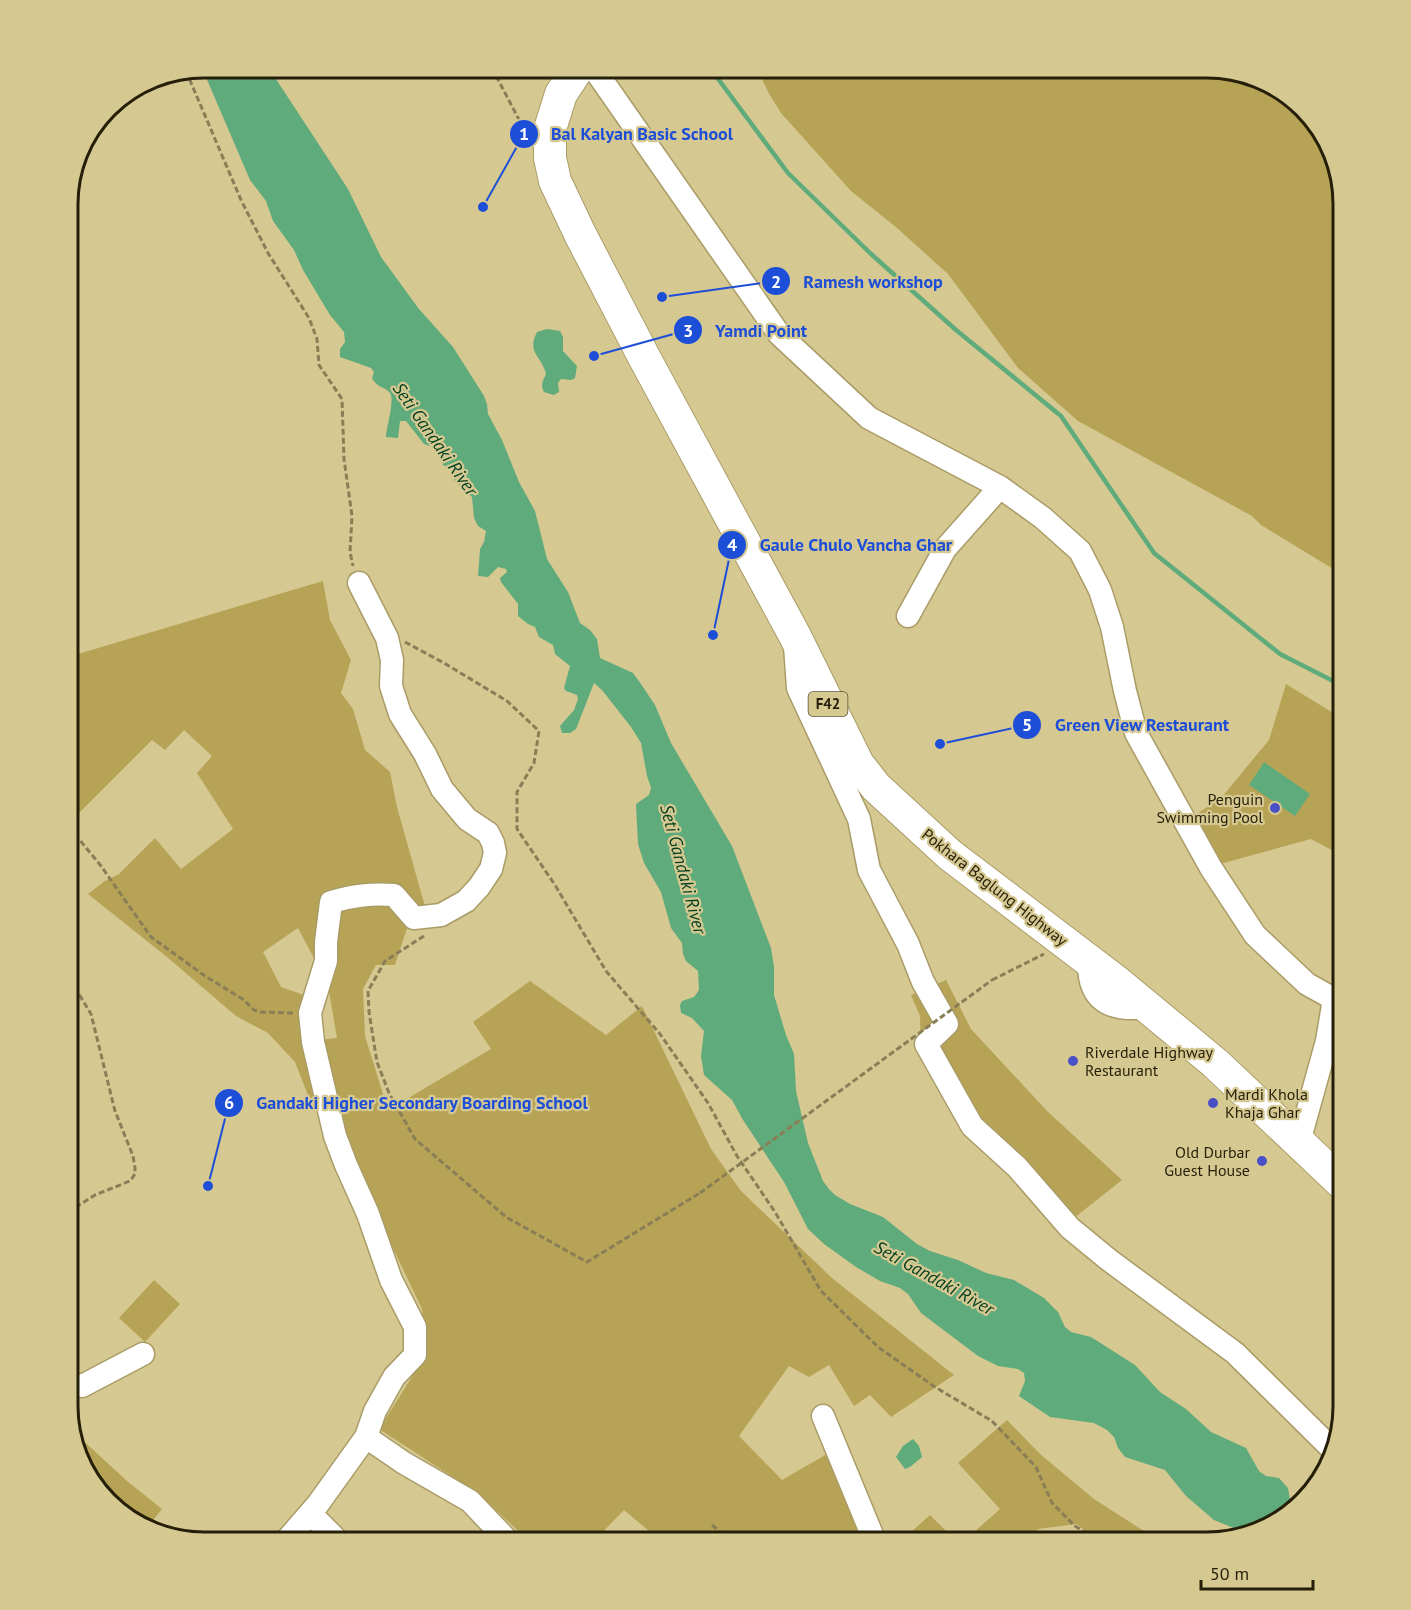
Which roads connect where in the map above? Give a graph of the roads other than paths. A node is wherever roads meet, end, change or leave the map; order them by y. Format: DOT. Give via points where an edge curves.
graph roads {
  1 [pos="571,78"];
  2 [pos="601,78"];
  3 [pos="1000,487"];
  4 [pos="359,583"];
  5 [pos="908,616"];
  6 [pos="795,636"];
  7 [pos="1333,999"];
  8 [pos="1333,1022"];
  9 [pos="1299,1142"];
  10 [pos="1333,1174"];
  11 [pos="143,1354"];
  12 [pos="78,1386"];
  13 [pos="823,1416"];
  14 [pos="366,1437"];
  15 [pos="1327,1444"];
  16 [pos="310,1513"];
  17 [pos="294,1532"];
  18 [pos="329,1532"];
  19 [pos="499,1532"];
  20 [pos="871,1532"];
  1 -- 6 [label="highway, Pokhara Baglung Highway / F42" via="561,94 550,129 555,181"];
  2 -- 3 [label="street" via="780,334 869,418"];
  3 -- 5 [label="street" via="945,549"];
  3 -- 7 [label="street" via="1080,551 1100,590 1112,627 1136,733 1211,868 1255,935 1307,984"];
  4 -- 14 [label="street" via="387,638 392,660 391,686 400,714 442,789 466,819 488,833 493,843 493,863 479,887 466,901 441,915 414,918 394,895 355,896 331,902 326,961 310,1013 313,1042 335,1136 391,1280 415,1327 415,1355 394,1377"];
  6 -- 9 [label="highway, Pokhara Baglung Highway / F42" via="858,764 876,787 950,855 1215,1063"];
  6 -- 15 [label="street" via="798,688 859,819 869,870 947,1024 926,1044 972,1126 1017,1167 1070,1228 1235,1353"];
  8 -- 9 [label="street"];
  9 -- 10 [label="highway, Pokhara Baglung Highway / F42"];
  11 -- 12 [label="street"];
  13 -- 20 [label="street"];
  14 -- 16 [label="street"];
  14 -- 19 [label="street" via="470,1501"];
  16 -- 17 [label="street"];
  16 -- 18 [label="street"];
}
